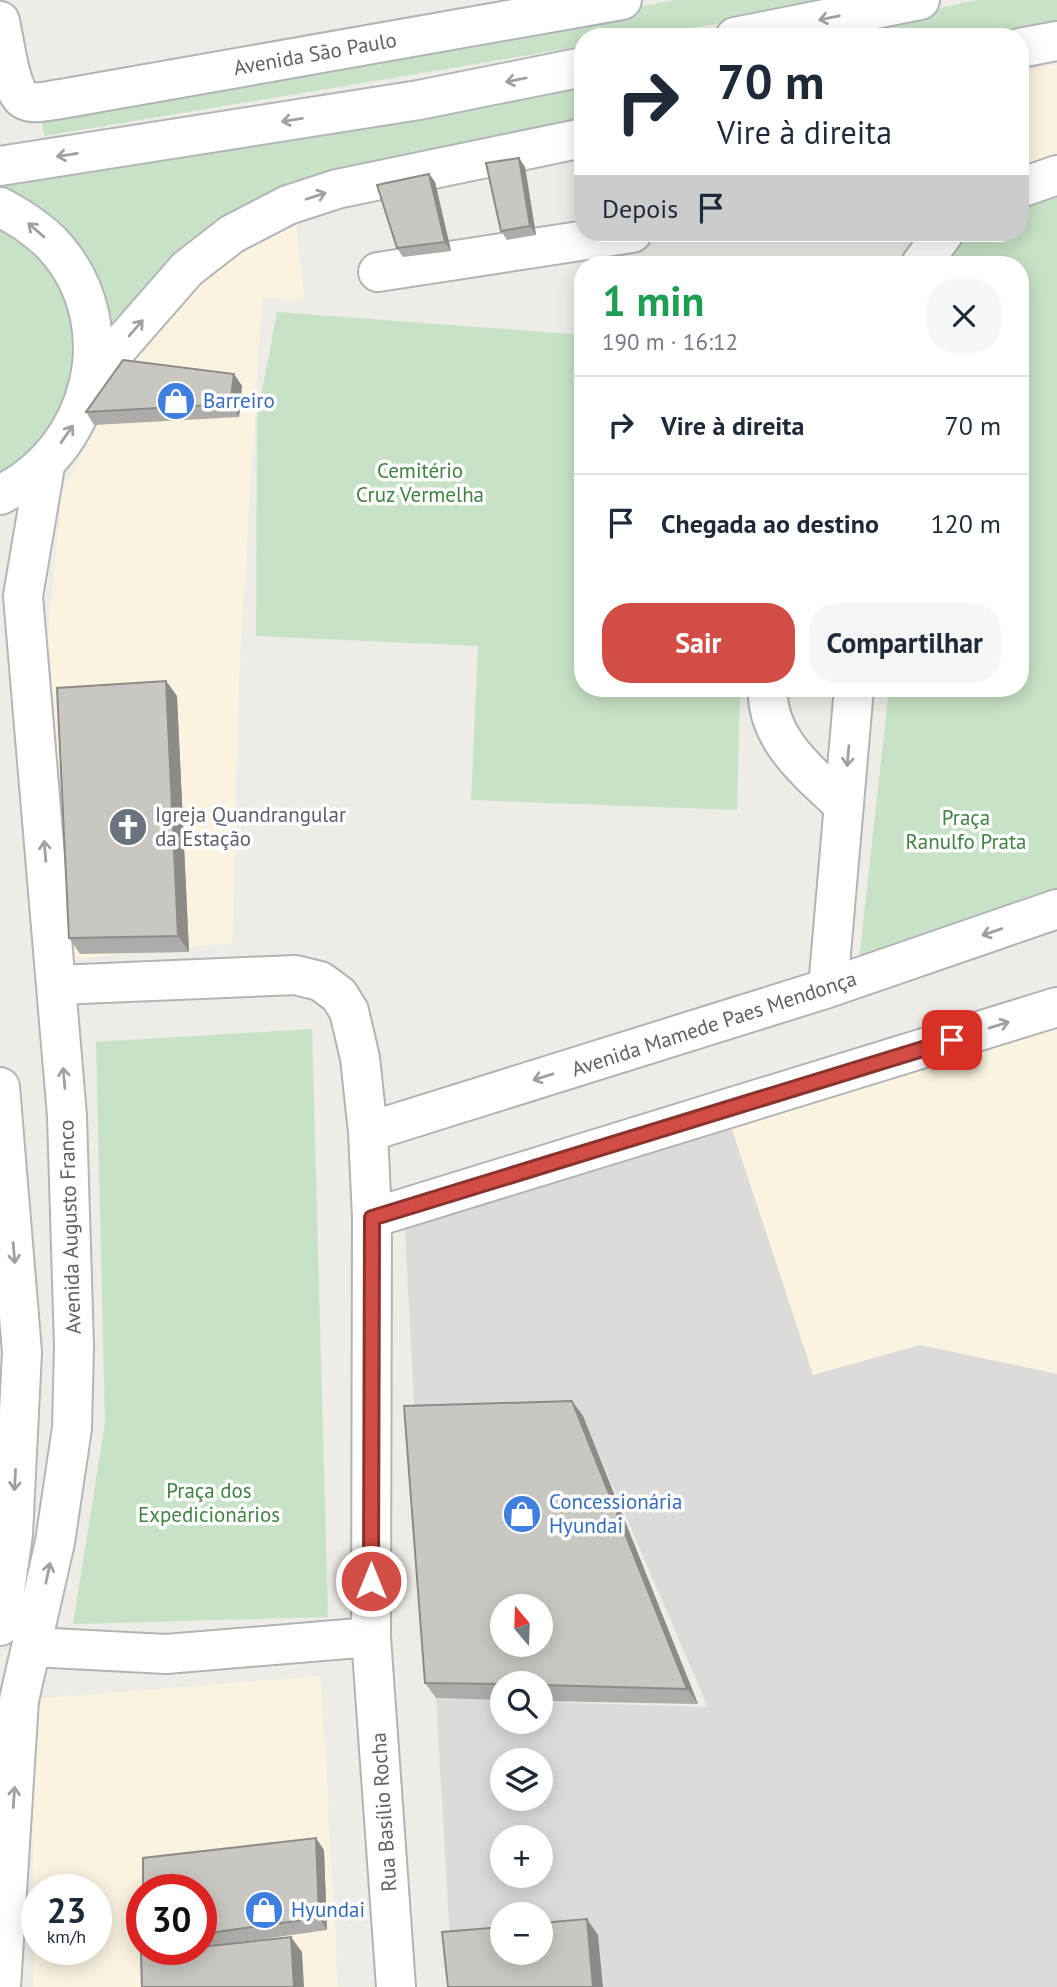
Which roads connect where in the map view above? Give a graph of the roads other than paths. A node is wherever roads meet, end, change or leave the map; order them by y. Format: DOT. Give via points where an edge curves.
graph roads {
  1 [pos="622,0"];
  2 [pos="920,0"];
  3 [pos="0,21"];
  4 [pos="780,28"];
  5 [pos="1057,41"];
  6 [pos="1029,46"];
  7 [pos="574,69"];
  8 [pos="574,140"];
  9 [pos="0,166"];
  10 [pos="1057,175"];
  11 [pos="1029,185"];
  12 [pos="0,207"];
  13 [pos="574,242"];
  14 [pos="379,272"];
  15 [pos="91,379"];
  16 [pos="45,466"];
  17 [pos="0,495"];
  18 [pos="768,697"];
  19 [pos="853,697"];
  20 [pos="844,806"];
  21 [pos="1057,909"];
  22 [pos="57,985"];
  23 [pos="828,988"];
  24 [pos="1057,1007"];
  25 [pos="0,1087"];
  26 [pos="368,1132"];
  27 [pos="372,1218"];
  28 [pos="0,1626"];
  29 [pos="371,1637"];
  30 [pos="32,1647"];
  31 [pos="1,1987"];
  32 [pos="396,1987"];
  1 -- 3 [label="street, Avenida São Paulo" via="32,102 22,99 15,87"];
  2 -- 4 [label="street, one-way"];
  5 -- 6 [label="street"];
  7 -- 9 [label="street, one-way" via="419,100"];
  15 -- 8 [label="street, one-way" via="187,269 232,234 288,205 337,189"];
  10 -- 11 [label="street"];
  15 -- 12 [label="street, one-way" via="94,344 88,310 75,277 56,248 30,224"];
  13 -- 14 [label="street"];
  16 -- 15 [label="street, one-way" via="75,423"];
  16 -- 17 [label="street"];
  22 -- 16 [label="street, Avenida Augusto Franco, one-way" via="23,596"];
  18 -- 20 [label="street" via="787,750"];
  19 -- 20 [label="street, one-way"];
  20 -- 23 [label="street"];
  21 -- 23 [label="street, Avenida Mamede Paes Mendonça, one-way"];
  22 -- 26 [label="street" via="296,975 320,981 349,1011 360,1058"];
  30 -- 22 [label="street, Avenida Augusto Franco, one-way" via="55,1542 72,1428 67,1129"];
  23 -- 26 [label="street, Avenida Mamede Paes Mendonça, one-way"];
  27 -- 24 [label="street, one-way"];
  25 -- 28 [label="street, one-way" via="22,1352 13,1534"];
  26 -- 27 [label="street"];
  27 -- 29 [label="street"];
  29 -- 30 [label="street" via="166,1654"];
  29 -- 32 [label="street, Rua Basílio Rocha"];
  31 -- 30 [label="street, Avenida Augusto Franco, one-way" via="19,1700"];
}
